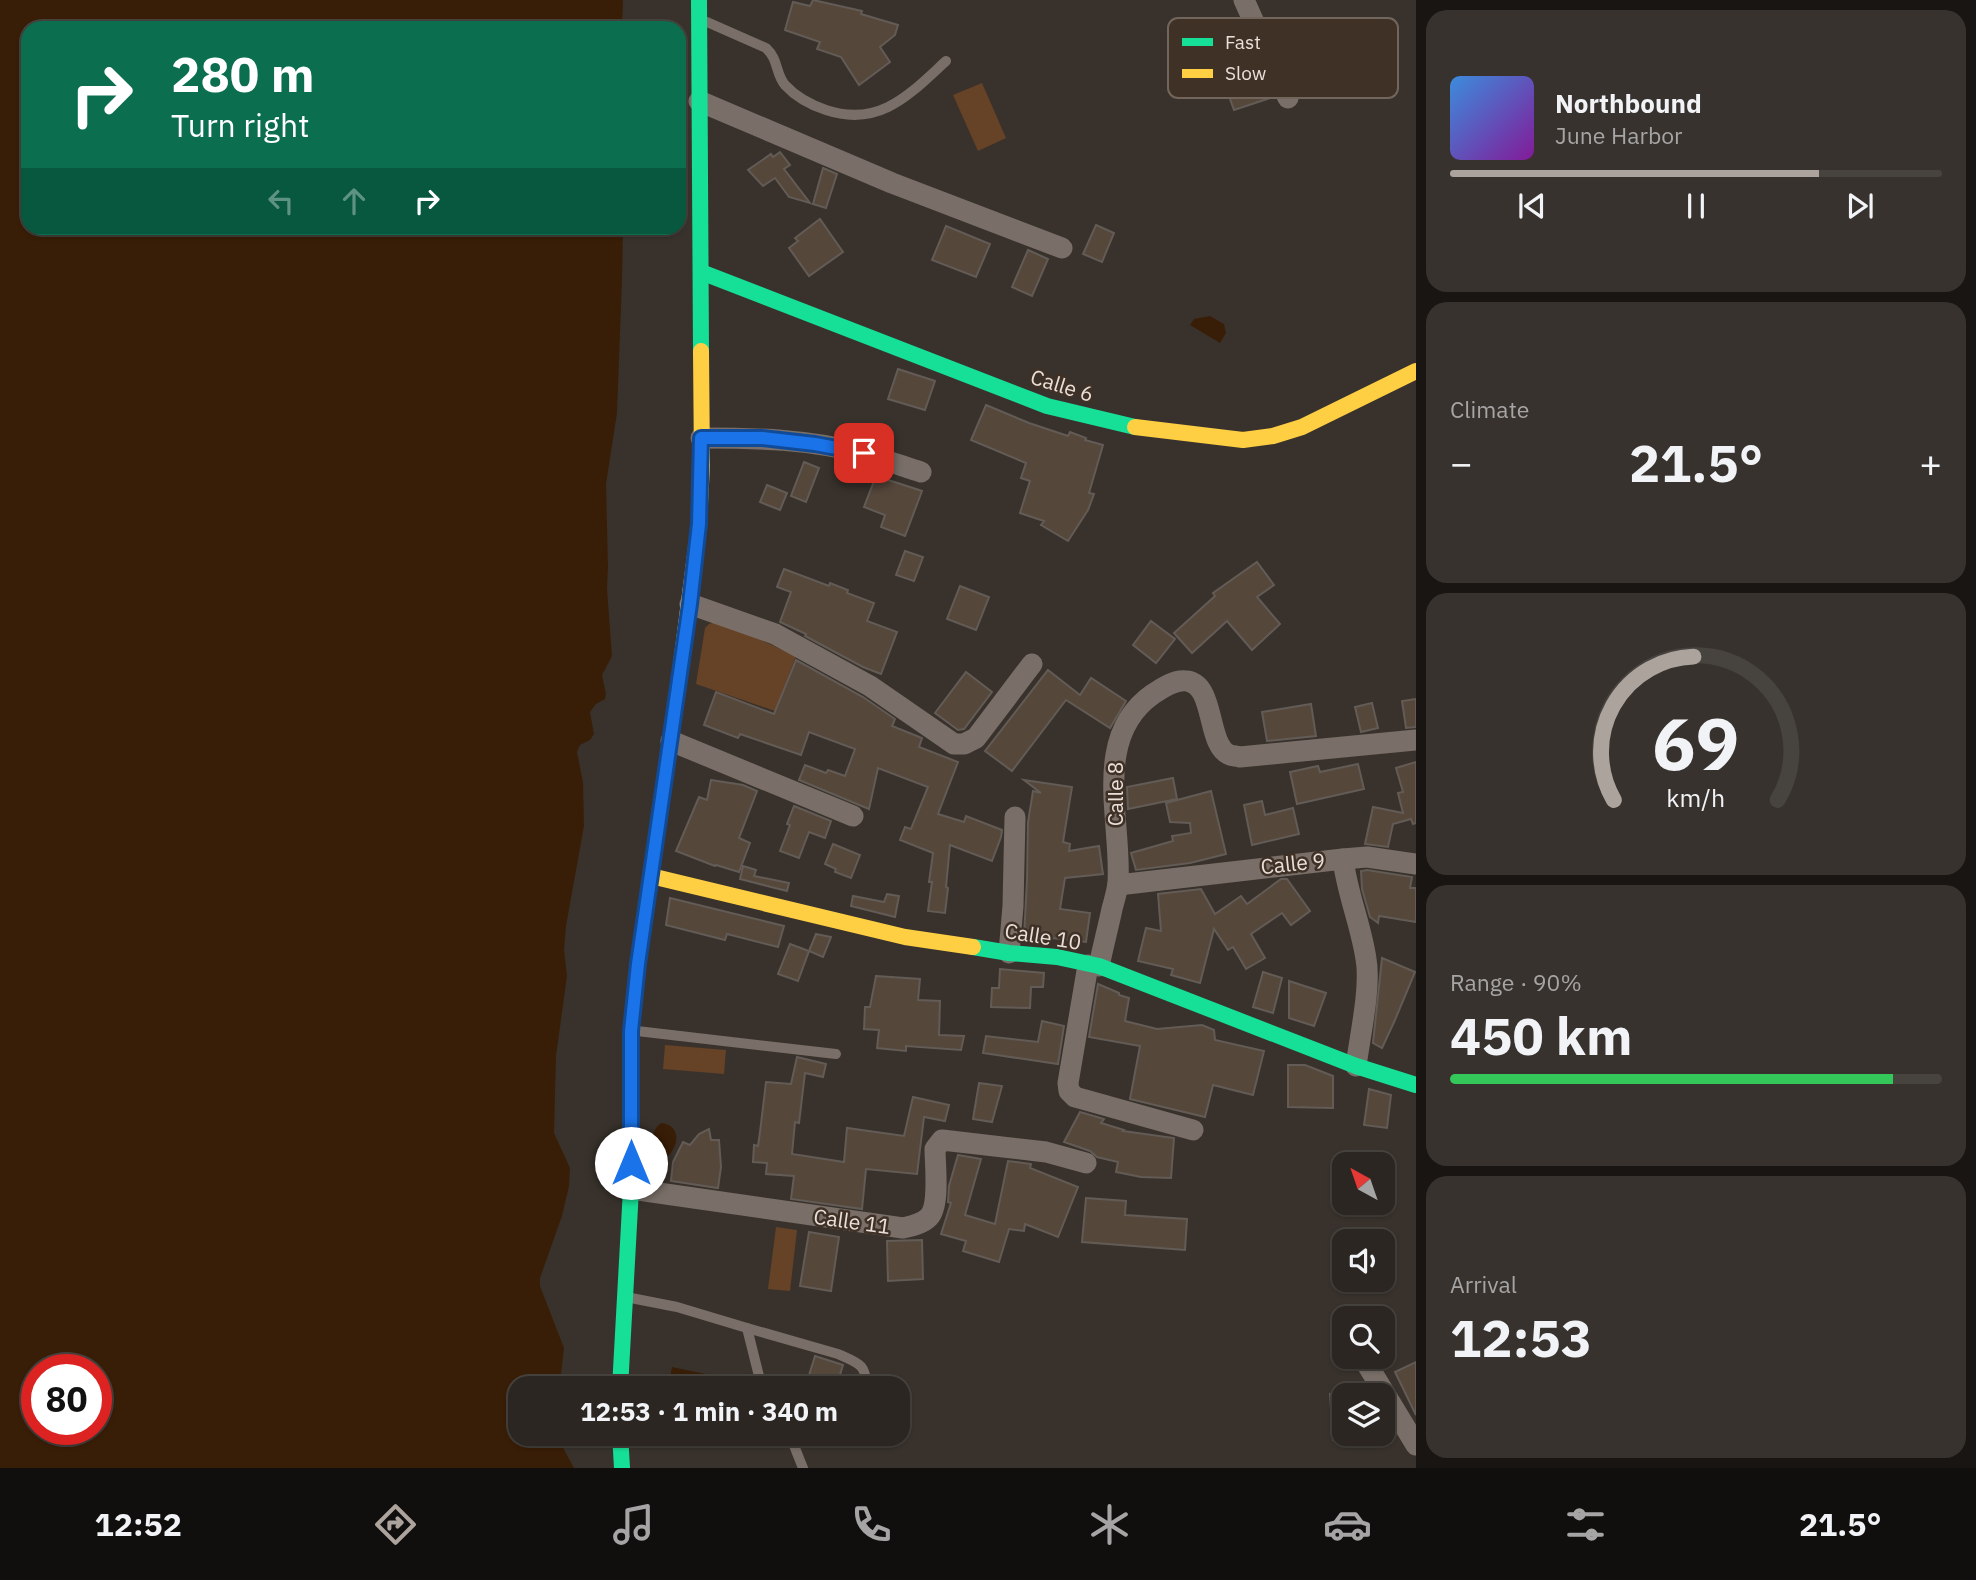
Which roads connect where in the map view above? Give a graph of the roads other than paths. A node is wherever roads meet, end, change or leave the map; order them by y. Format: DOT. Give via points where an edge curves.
graph roads {
  1 [pos="699,0"];
  2 [pos="1244,0"];
  3 [pos="698,18"];
  4 [pos="1252,18"];
  5 [pos="946,61"];
  6 [pos="699,101"];
  7 [pos="1062,248"];
  8 [pos="701,272"];
  9 [pos="1416,371"];
  10 [pos="701,438"];
  11 [pos="921,472"];
  12 [pos="690,604"];
  13 [pos="1032,663"];
  14 [pos="1416,740"];
  15 [pos="671,741"];
  16 [pos="853,816"];
  17 [pos="1015,817"];
  18 [pos="1343,859"];
  19 [pos="1416,864"];
  20 [pos="651,876"];
  21 [pos="1118,885"];
  22 [pos="1009,953"];
  23 [pos="1093,966"];
  24 [pos="631,1031"];
  25 [pos="836,1054"];
  26 [pos="1356,1066"];
  27 [pos="1416,1085"];
  28 [pos="1193,1130"];
  29 [pos="1086,1163"];
  30 [pos="631,1189"];
  31 [pos="624,1296"];
  32 [pos="747,1328"];
  33 [pos="1370,1369"];
  34 [pos="621,1376"];
  35 [pos="759,1376"];
  36 [pos="866,1376"];
  37 [pos="1416,1445"];
  38 [pos="621,1446"];
  39 [pos="794,1446"];
  40 [pos="622,1468"];
  41 [pos="803,1468"];
  1 -- 3 [label="main road"];
  2 -- 4 [label="street"];
  3 -- 5 [label="lane" via="766,48 787,86 805,101 838,114 873,114 895,105"];
  3 -- 6 [label="main road"];
  6 -- 7 [label="street" via="892,183"];
  6 -- 8 [label="main road"];
  8 -- 9 [label="main road, Calle 6" via="1048,406 1123,425 1243,440 1273,436"];
  8 -- 10 [label="main road"];
  10 -- 11 [label="street" via="815,444 864,453"];
  10 -- 12 [label="main road" via="699,524"];
  12 -- 13 [label="street" via="775,634 870,686 954,744 976,738"];
  12 -- 15 [label="main road"];
  14 -- 21 [label="street, Calle 8" via="1228,755 1221,748 1202,691 1187,681 1163,688 1146,699 1127,722 1117,746 1113,769"];
  15 -- 16 [label="street"];
  15 -- 20 [label="main road"];
  17 -- 22 [label="street"];
  18 -- 19 [label="street" via="1367,856"];
  18 -- 21 [label="street, Calle 9"];
  18 -- 26 [label="street, Calle 9" via="1368,976"];
  20 -- 22 [label="main road, Calle 10" via="863,928"];
  20 -- 24 [label="main road"];
  21 -- 23 [label="street, Calle 8"];
  22 -- 23 [label="main road, Calle 10"];
  23 -- 26 [label="main road, Calle 10"];
  23 -- 28 [label="street, Calle 8" via="1069,1091 1075,1097"];
  24 -- 25 [label="lane"];
  24 -- 30 [label="main road"];
  26 -- 27 [label="main road, Calle 10"];
  29 -- 30 [label="street, Calle 11" via="1046,1152 942,1140 935,1149 933,1210 916,1226 903,1228"];
  30 -- 31 [label="main road"];
  31 -- 32 [label="lane"];
  31 -- 34 [label="main road"];
  32 -- 35 [label="lane"];
  32 -- 36 [label="lane" via="838,1354 863,1369"];
  33 -- 37 [label="street"];
  38 -- 40 [label="main road"];
  39 -- 41 [label="lane"];
}
